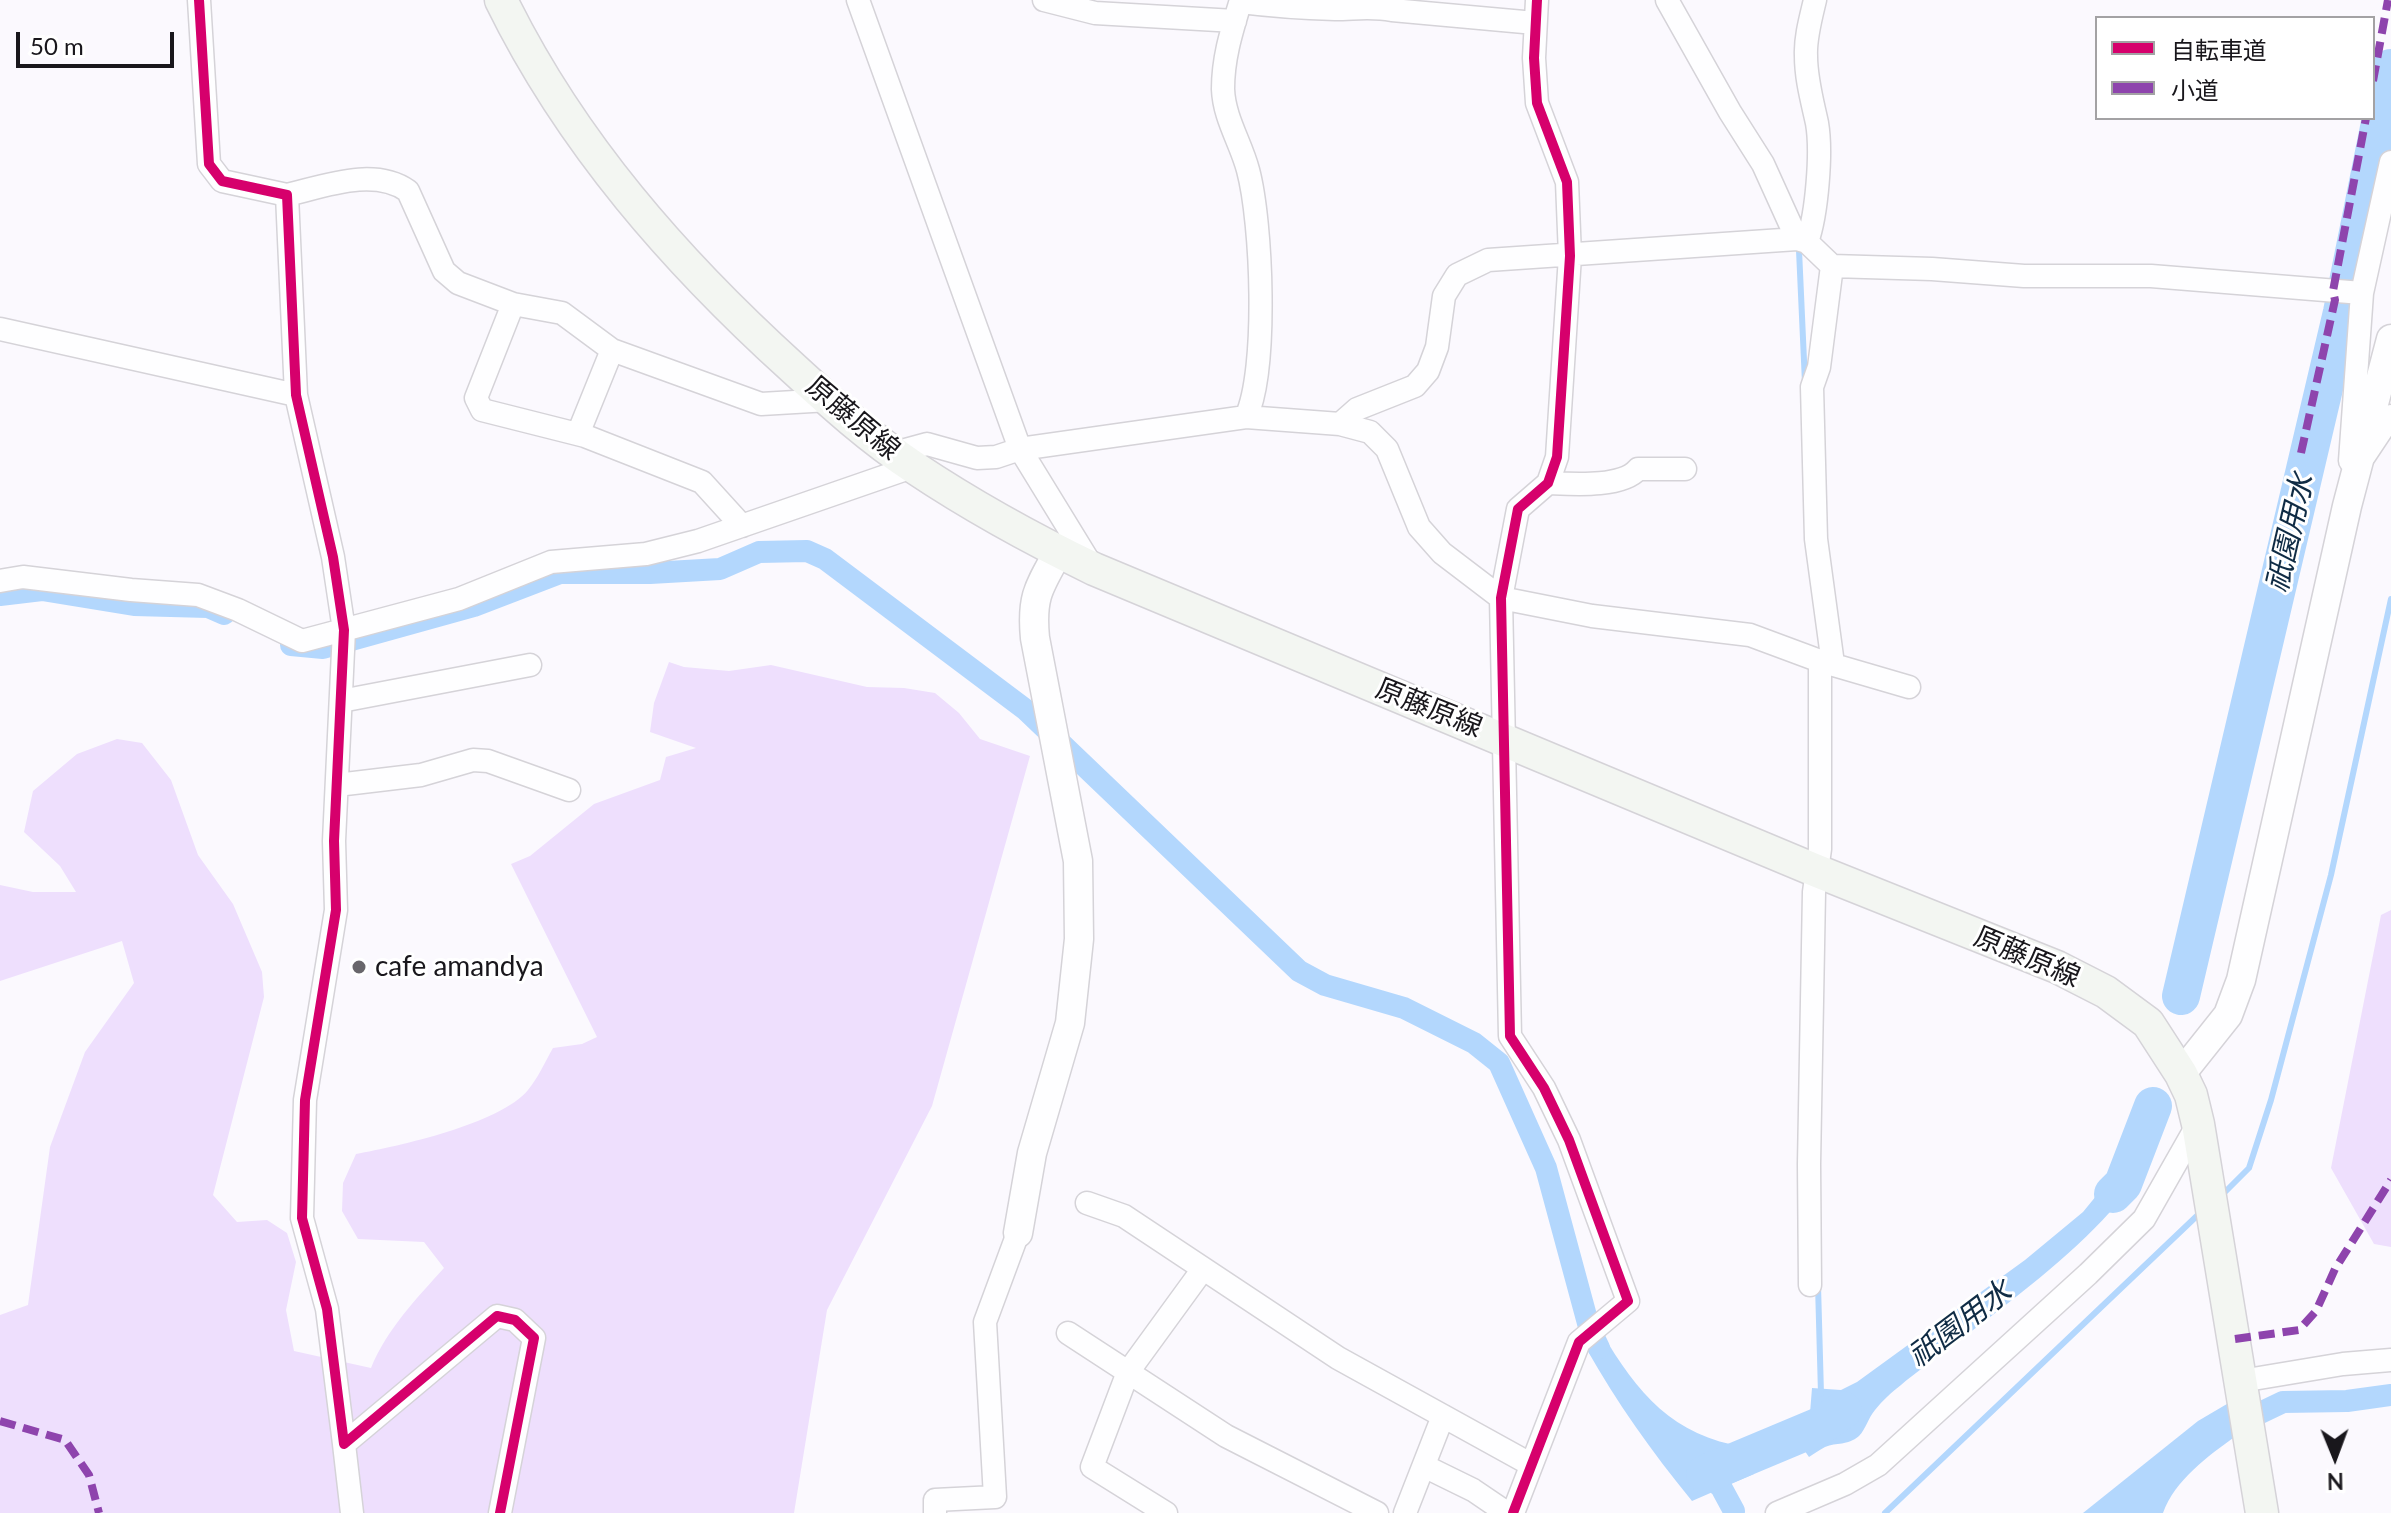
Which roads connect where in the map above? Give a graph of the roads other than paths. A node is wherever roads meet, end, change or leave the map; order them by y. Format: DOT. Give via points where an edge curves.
graph roads {
  1 [pos="199,0"];
  2 [pos="501,0"];
  3 [pos="858,0"];
  4 [pos="1044,0"];
  5 [pos="1537,0"];
  6 [pos="1667,0"];
  7 [pos="1815,0"];
  8 [pos="1239,7"];
  9 [pos="1535,23"];
  10 [pos="2391,162"];
  11 [pos="287,195"];
  12 [pos="1802,240"];
  13 [pos="1570,256"];
  14 [pos="1832,266"];
  15 [pos="2351,292"];
  16 [pos="513,304"];
  17 [pos="0,329"];
  18 [pos="2391,339"];
  19 [pos="612,350"];
  20 [pos="296,395"];
  21 [pos="829,400"];
  22 [pos="2391,416"];
  23 [pos="1246,417"];
  24 [pos="1340,424"];
  25 [pos="578,434"];
  26 [pos="1020,449"];
  27 [pos="903,460"];
  28 [pos="2358,467"];
  29 [pos="1685,469"];
  30 [pos="1548,483"];
  31 [pos="2347,506"];
  32 [pos="742,526"];
  33 [pos="1059,551"];
  34 [pos="1094,569"];
  35 [pos="0,581"];
  36 [pos="1501,598"];
  37 [pos="344,630"];
  38 [pos="1827,662"];
  39 [pos="530,665"];
  40 [pos="1909,687"];
  41 [pos="341,701"];
  42 [pos="1505,739"];
  43 [pos="337,785"];
  44 [pos="569,790"];
  45 [pos="1817,871"];
  46 [pos="2181,1074"];
  47 [pos="2198,1124"];
  48 [pos="1087,1203"];
  49 [pos="1018,1233"];
  50 [pos="1203,1269"];
  51 [pos="1810,1285"];
  52 [pos="1068,1333"];
  53 [pos="2391,1360"];
  54 [pos="1128,1372"];
  55 [pos="2243,1391"];
  56 [pos="1443,1416"];
  57 [pos="344,1444"];
  58 [pos="1530,1464"];
  59 [pos="1424,1466"];
  60 [pos="996,1505"];
  61 [pos="352,1513"];
  62 [pos="500,1513"];
  63 [pos="935,1513"];
  64 [pos="1166,1513"];
  65 [pos="1377,1513"];
  66 [pos="1405,1513"];
  67 [pos="1510,1513"];
  68 [pos="1777,1513"];
  69 [pos="2262,1513"];
  1 -- 11 [label="street" via="209,164 222,181"];
  2 -- 21 [label="main road, 原藤原線" via="571,123 661,237 754,333"];
  3 -- 26 [label="street"];
  4 -- 8 [label="street" via="1095,13"];
  5 -- 9 [label="street"];
  6 -- 12 [label="street"];
  7 -- 12 [label="street" via="1805,52 1819,143 1815,209"];
  8 -- 9 [label="street" via="1370,6"];
  8 -- 23 [label="street" via="1226,48 1223,92 1249,171 1260,263 1253,402"];
  9 -- 13 [label="street" via="1537,103 1567,182"];
  10 -- 15 [label="street"];
  11 -- 16 [label="street" via="346,181 396,182 408,191 444,271 458,283"];
  11 -- 20 [label="street"];
  12 -- 13 [label="street"];
  12 -- 14 [label="street"];
  13 -- 24 [label="street" via="1488,260 1457,275 1444,296 1428,371 1415,386 1357,409"];
  13 -- 30 [label="street" via="1557,457"];
  14 -- 15 [label="street" via="2151,276"];
  14 -- 38 [label="street" via="1812,387 1816,539"];
  15 -- 31 [label="street"];
  16 -- 19 [label="street" via="562,313"];
  16 -- 25 [label="street" via="476,398 482,410"];
  17 -- 20 [label="street"];
  18 -- 28 [label="street"];
  19 -- 21 [label="street" via="761,404"];
  19 -- 25 [label="street"];
  20 -- 37 [label="street"];
  21 -- 27 [label="main road, 原藤原線"];
  22 -- 28 [label="street"];
  23 -- 24 [label="street"];
  23 -- 26 [label="street"];
  24 -- 36 [label="street" via="1370,432 1387,449 1419,527 1442,553"];
  25 -- 32 [label="street" via="702,482"];
  26 -- 27 [label="street" via="977,458 927,444"];
  26 -- 34 [label="street"];
  27 -- 32 [label="street"];
  27 -- 33 [label="main road, 原藤原線"];
  28 -- 31 [label="street"];
  29 -- 30 [label="street" via="1638,469 1632,476 1591,484"];
  30 -- 36 [label="street" via="1518,509"];
  31 -- 46 [label="street" via="2241,980 2228,1015"];
  32 -- 37 [label="street" via="646,554 551,562 459,599"];
  33 -- 34 [label="main road, 原藤原線"];
  33 -- 49 [label="street" via="1035,594 1033,611 1078,861 1079,939 1070,1023 1032,1153"];
  34 -- 42 [label="main road, 原藤原線"];
  35 -- 37 [label="street" via="23,577 198,595 302,641"];
  36 -- 38 [label="street" via="1592,616 1750,635"];
  36 -- 42 [label="street"];
  37 -- 41 [label="street"];
  38 -- 40 [label="street"];
  38 -- 45 [label="street"];
  39 -- 41 [label="street"];
  41 -- 43 [label="street"];
  42 -- 45 [label="main road, 原藤原線"];
  42 -- 58 [label="street" via="1510,1036 1569,1140 1628,1301 1579,1342"];
  43 -- 44 [label="street" via="421,775 473,760"];
  43 -- 57 [label="street" via="336,910 305,1100 302,1218 327,1309"];
  45 -- 46 [label="main road, 原藤原線" via="2057,967 2106,992 2148,1023"];
  45 -- 51 [label="street"];
  46 -- 47 [label="main road, 原藤原線"];
  47 -- 55 [label="main road, 原藤原線"];
  47 -- 68 [label="street" via="2144,1219 2088,1274 1878,1465"];
  48 -- 50 [label="street" via="1124,1216"];
  49 -- 60 [label="street" via="985,1322"];
  50 -- 54 [label="street"];
  50 -- 56 [label="street" via="1338,1358"];
  52 -- 54 [label="street"];
  53 -- 55 [label="street" via="2343,1364"];
  54 -- 64 [label="street" via="1092,1467"];
  54 -- 65 [label="street" via="1226,1436"];
  55 -- 69 [label="main road, 原藤原線"];
  56 -- 58 [label="street"];
  56 -- 59 [label="street"];
  57 -- 61 [label="street"];
  57 -- 62 [label="street" via="497,1316 515,1320 534,1338"];
  58 -- 67 [label="street"];
  59 -- 66 [label="street"];
  59 -- 67 [label="street"];
  60 -- 63 [label="street" via="935,1500"];
}
